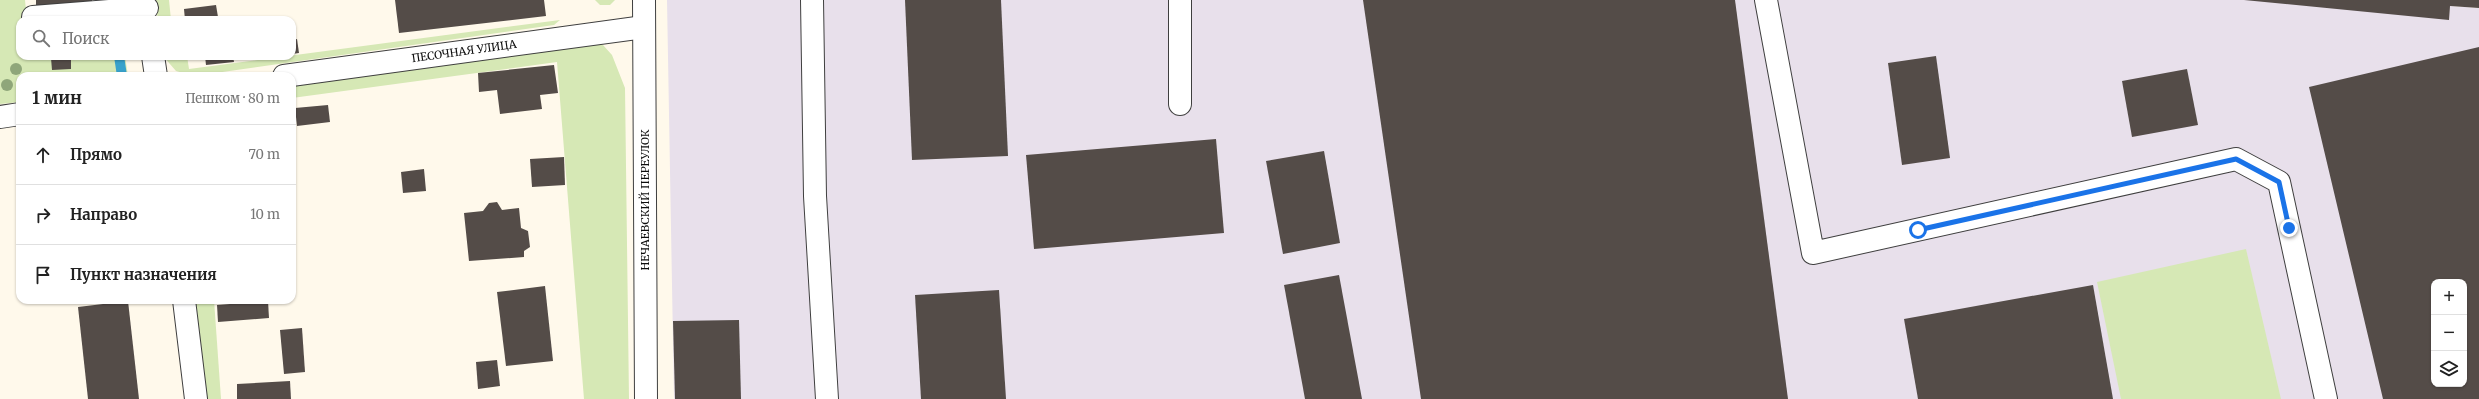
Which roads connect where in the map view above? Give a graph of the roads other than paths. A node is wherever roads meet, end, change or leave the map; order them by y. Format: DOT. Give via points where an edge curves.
graph roads {
  1 [pos="644,0"];
  2 [pos="812,0"];
  3 [pos="1180,0"];
  4 [pos="1766,0"];
  5 [pos="148,9"];
  6 [pos="33,16"];
  7 [pos="644,27"];
  8 [pos="154,60"];
  9 [pos="155,72"];
  10 [pos="296,74"];
  11 [pos="1180,104"];
  12 [pos="16,115"];
  13 [pos="0,118"];
  14 [pos="184,304"];
  15 [pos="196,399"];
  16 [pos="646,399"];
  17 [pos="827,399"];
  18 [pos="2326,399"];
  1 -- 7 [label="street, НЕЧАЕВСКИЙ ПЕРЕУЛОК"];
  2 -- 17 [label="street" via="816,196"];
  3 -- 11 [label="street"];
  4 -- 18 [label="street" via="1813,253 2236,159 2279,182"];
  5 -- 6 [label="street"];
  7 -- 10 [label="street, ПЕСОЧНАЯ УЛИЦА"];
  7 -- 16 [label="street, НЕЧАЕВСКИЙ ПЕРЕУЛОК"];
  8 -- 9 [label="street"];
  12 -- 13 [label="street"];
  14 -- 15 [label="street"];
}
